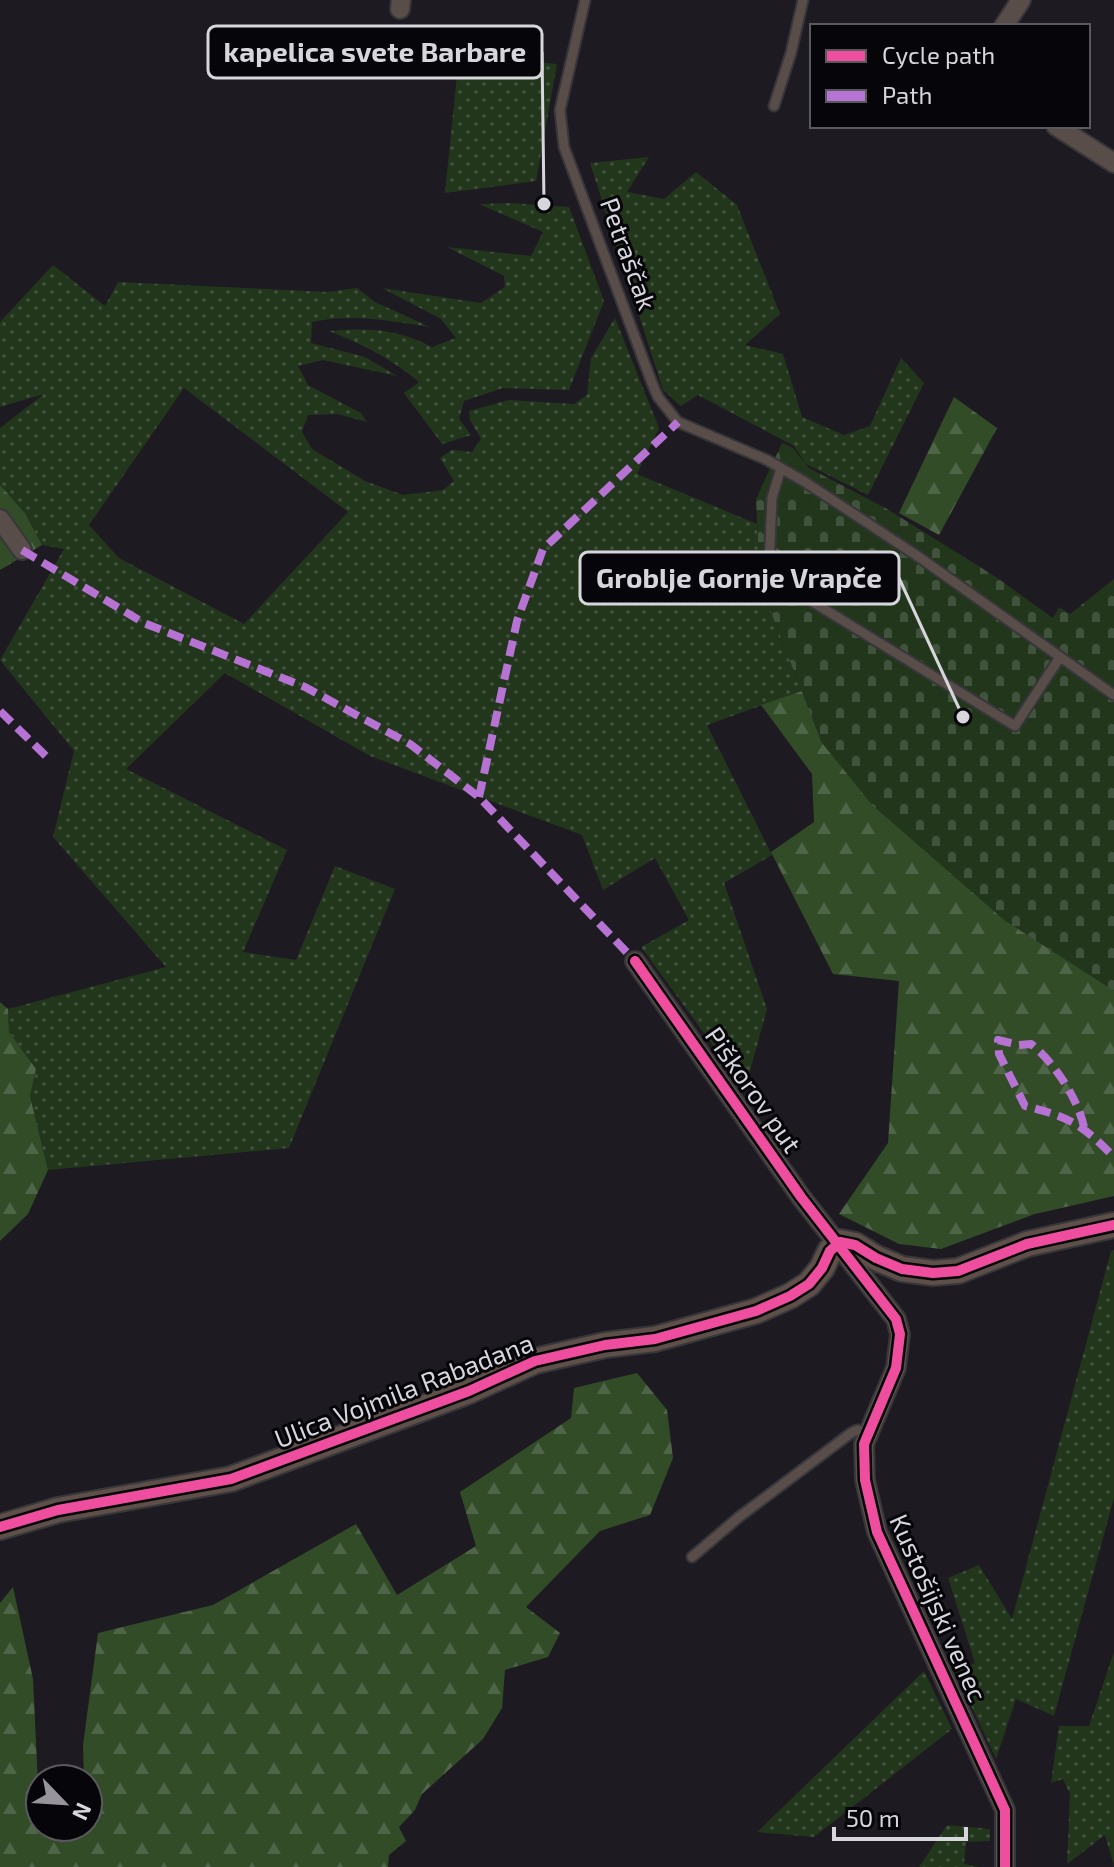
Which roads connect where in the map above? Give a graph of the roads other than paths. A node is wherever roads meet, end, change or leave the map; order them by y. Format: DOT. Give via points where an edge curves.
graph roads {
  1 [pos="585,0"];
  2 [pos="803,0"];
  3 [pos="1021,0"];
  4 [pos="1005,24"];
  5 [pos="774,106"];
  6 [pos="1059,128"];
  7 [pos="1114,163"];
  8 [pos="781,468"];
  9 [pos="0,519"];
  10 [pos="22,550"];
  11 [pos="1060,657"];
  12 [pos="1114,695"];
  13 [pos="635,961"];
  14 [pos="1114,1225"];
  15 [pos="836,1243"];
  16 [pos="868,1432"];
  17 [pos="1,1523"];
  18 [pos="692,1557"];
  19 [pos="1005,1867"];
  1 -- 8 [label="lane, Petraščak" via="560,125 652,383 678,422"];
  2 -- 5 [label="lane"];
  3 -- 4 [label="street"];
  6 -- 7 [label="street"];
  8 -- 11 [label="lane, Petraščak"];
  8 -- 11 [label="lane" via="772,498 769,567 785,585 1015,726"];
  9 -- 10 [label="street"];
  11 -- 12 [label="lane, Petraščak"];
  13 -- 15 [label="street, Piškorov put"];
  14 -- 15 [label="street" via="1027,1244 958,1271 933,1273 902,1269 848,1242"];
  15 -- 16 [label="street, Kustošijski venec" via="891,1311 900,1334 896,1368"];
  15 -- 17 [label="street, Ulica Vojmila Rabadana" via="809,1284 756,1311 655,1339 535,1361 469,1391 231,1479"];
  16 -- 18 [label="lane" via="851,1433"];
  16 -- 19 [label="street, Kustošijski venec" via="863,1460 877,1532 1005,1810"];
}
